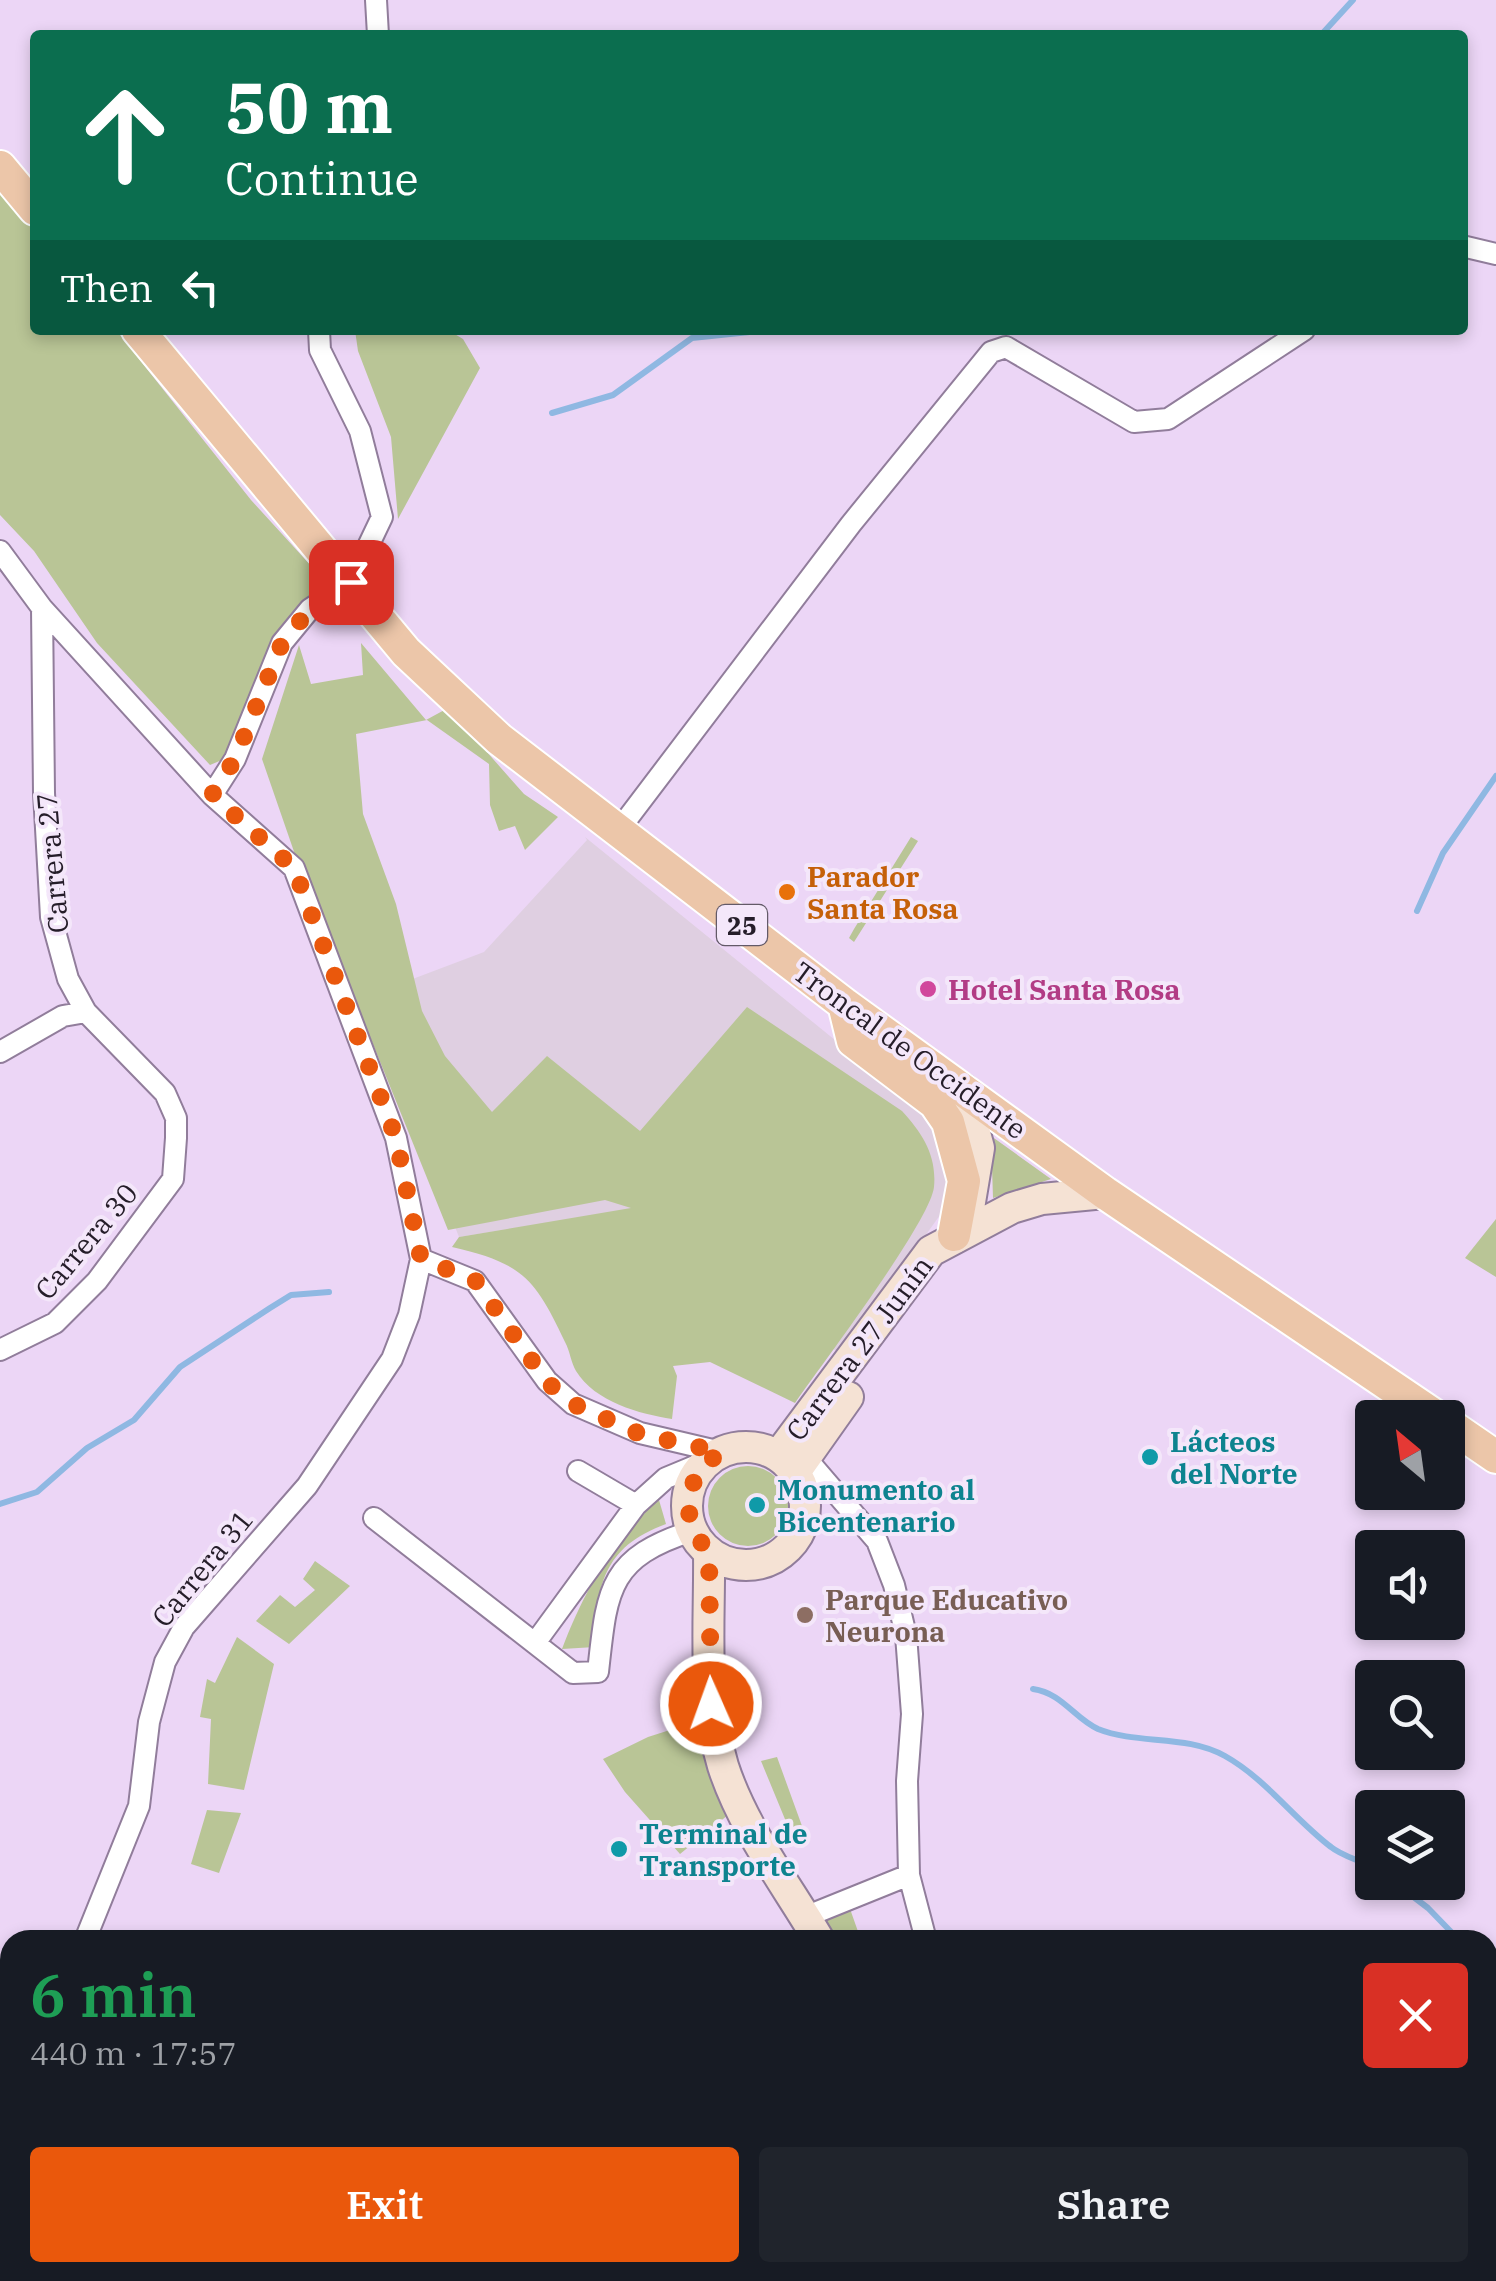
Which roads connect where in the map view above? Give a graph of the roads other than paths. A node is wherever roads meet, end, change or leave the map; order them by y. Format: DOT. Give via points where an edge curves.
graph roads {
  1 [pos="376,0"];
  2 [pos="378,30"];
  3 [pos="0,167"];
  4 [pos="30,202"];
  5 [pos="1468,247"];
  6 [pos="1496,254"];
  7 [pos="142,335"];
  8 [pos="318,335"];
  9 [pos="1296,335"];
  10 [pos="0,551"];
  11 [pos="351,582"];
  12 [pos="42,608"];
  13 [pos="212,795"];
  14 [pos="618,831"];
  15 [pos="844,1004"];
  16 [pos="86,1012"];
  17 [pos="0,1052"];
  18 [pos="962,1089"];
  19 [pos="176,1138"];
  20 [pos="1106,1192"];
  21 [pos="954,1235"];
  22 [pos="421,1259"];
  23 [pos="0,1350"];
  24 [pos="1412,1400"];
  25 [pos="1465,1436"];
  26 [pos="714,1456"];
  27 [pos="1496,1457"];
  28 [pos="793,1462"];
  29 [pos="578,1471"];
  30 [pos="636,1505"];
  31 [pos="374,1518"];
  32 [pos="700,1542"];
  33 [pos="534,1644"];
  34 [pos="909,1875"];
  35 [pos="812,1928"];
  36 [pos="90,1930"];
  37 [pos="923,1930"];
  1 -- 2 [label="street"];
  3 -- 4 [label="main road"];
  5 -- 6 [label="street"];
  7 -- 11 [label="main road, Troncal de Occidente / 25"];
  8 -- 11 [label="street" via="360,432 382,517"];
  9 -- 14 [label="street" via="1168,419 1146,423 1006,347 990,352"];
  10 -- 12 [label="street"];
  11 -- 13 [label="street" via="310,609 282,643 235,759"];
  11 -- 14 [label="main road, Troncal de Occidente / 25" via="406,652 499,739"];
  12 -- 13 [label="street"];
  12 -- 16 [label="street, Carrera 27" via="51,917 68,980"];
  13 -- 22 [label="street" via="294,868 396,1138"];
  14 -- 15 [label="main road, Troncal de Occidente / 25"];
  15 -- 18 [label="main road, Troncal de Occidente / 25"];
  15 -- 21 [label="main road" via="853,1041 934,1103 948,1122 964,1181"];
  16 -- 17 [label="street" via="63,1016"];
  16 -- 19 [label="street, Carrera 27" via="164,1093 176,1118"];
  18 -- 20 [label="main road, Troncal de Occidente / 25"];
  18 -- 21 [label="main road, Carrera 27 Junín" via="979,1148 969,1208"];
  19 -- 23 [label="street, Carrera 30" via="173,1179 97,1281 55,1323"];
  20 -- 21 [label="main road" via="1042,1199"];
  20 -- 24 [label="main road, Troncal de Occidente / 25"];
  21 -- 28 [label="main road, Carrera 27 Junín" via="945,1264"];
  22 -- 26 [label="street" via="475,1280 547,1382 573,1404"];
  22 -- 36 [label="street, Carrera 31" via="392,1358 306,1486 184,1627 165,1662 138,1806"];
  25 -- 27 [label="main road"];
  26 -- 28 [label="main road" via="760,1448"];
  26 -- 30 [label="street" via="666,1478"];
  26 -- 32 [label="main road" via="689,1488 686,1510"];
  28 -- 32 [label="main road" via="805,1514 781,1553 737,1564"];
  28 -- 34 [label="street" via="878,1541 898,1602 912,1714"];
  29 -- 30 [label="street"];
  30 -- 33 [label="street"];
  31 -- 33 [label="street"];
  32 -- 33 [label="street" via="650,1544 617,1575 604,1612 598,1672 573,1673"];
  32 -- 35 [label="main road" via="711,1704 724,1766"];
  34 -- 35 [label="street"];
  34 -- 37 [label="street"];
}
